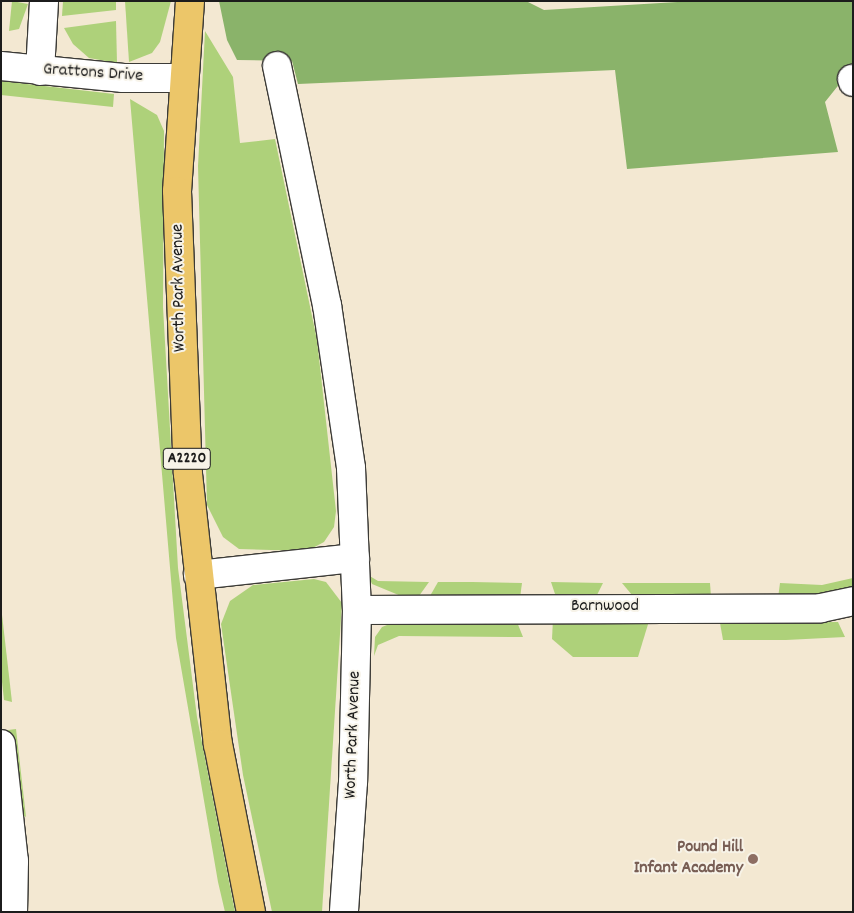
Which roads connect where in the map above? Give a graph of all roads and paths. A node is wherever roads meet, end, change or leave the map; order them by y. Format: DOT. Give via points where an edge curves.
graph roads {
  1 [pos="44,1"];
  2 [pos="190,1"];
  3 [pos="1,66"];
  4 [pos="277,66"];
  5 [pos="40,71"];
  6 [pos="184,78"];
  7 [pos="355,558"];
  8 [pos="198,575"];
  9 [pos="853,602"];
  10 [pos="357,610"];
  11 [pos="1,744"];
  12 [pos="13,912"];
  13 [pos="251,912"];
  14 [pos="344,912"];
  1 -- 5 [label="street"];
  2 -- 6 [label="main road, Worth Park Avenue / A2220"];
  3 -- 5 [label="street, Grattons Drive"];
  4 -- 7 [label="street, Worth Park Avenue" via="340,379 351,468"];
  5 -- 6 [label="street, Grattons Drive"];
  6 -- 8 [label="main road, Worth Park Avenue / A2220" via="178,191 179,320"];
  7 -- 8 [label="street"];
  7 -- 10 [label="street, Worth Park Avenue"];
  8 -- 13 [label="main road, Worth Park Avenue / A2220" via="218,744"];
  9 -- 10 [label="street, Barnwood" via="820,608"];
  10 -- 14 [label="street, Worth Park Avenue" via="353,782"];
  11 -- 12 [label="street" via="14,861"];
}
